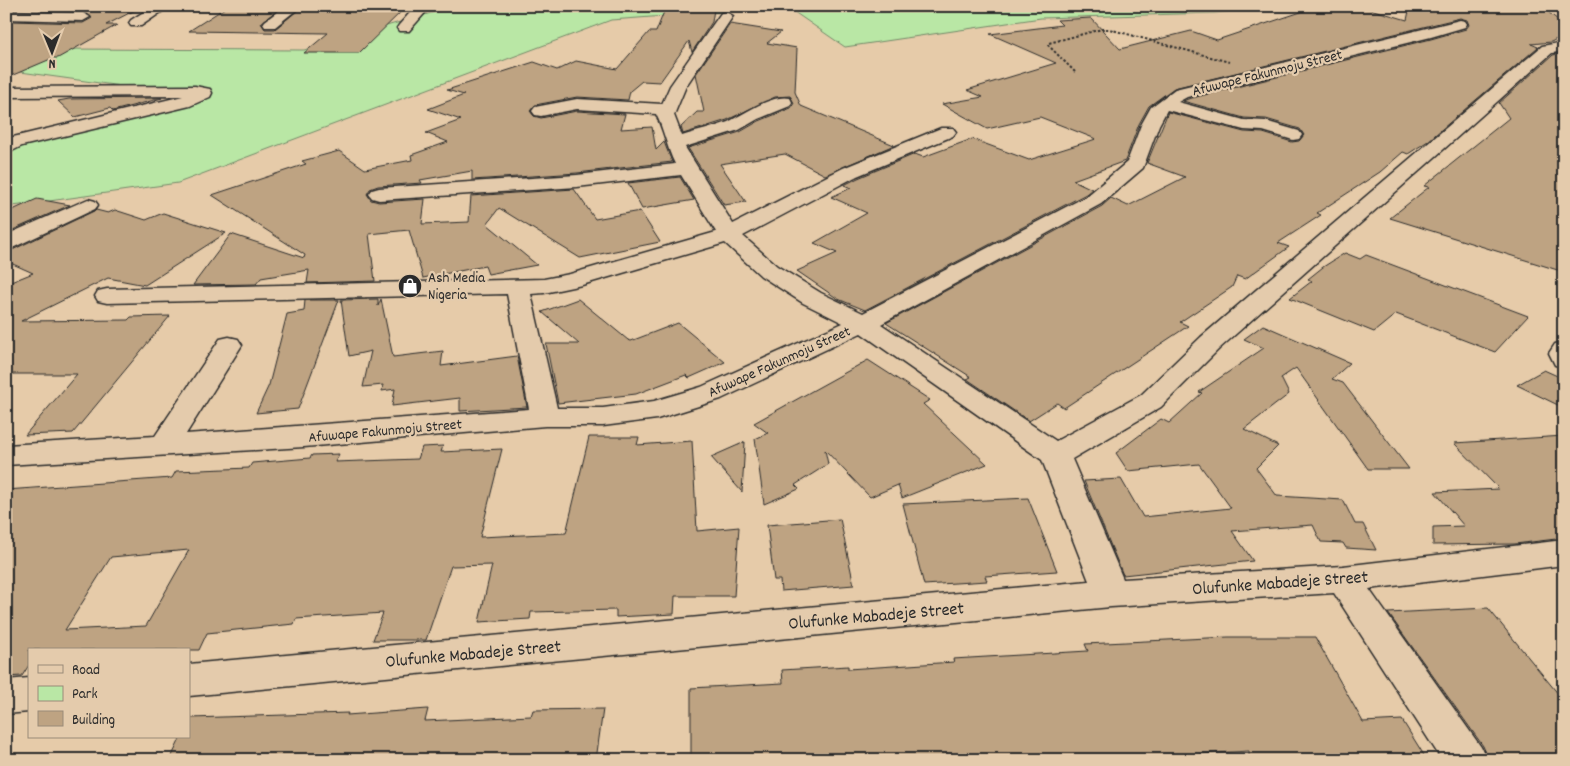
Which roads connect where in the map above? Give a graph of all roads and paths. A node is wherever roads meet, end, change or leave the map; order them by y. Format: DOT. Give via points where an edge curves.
graph roads {
  1 [pos="163,6"];
  2 [pos="294,6"];
  3 [pos="424,6"];
  4 [pos="6,15"];
  5 [pos="42,16"];
  6 [pos="726,16"];
  7 [pos="83,17"];
  8 [pos="136,23"];
  9 [pos="270,24"];
  10 [pos="1460,24"];
  11 [pos="404,28"];
  12 [pos="13,32"];
  13 [pos="1564,46"];
  14 [pos="1075,72"];
  15 [pos="1266,72"];
  16 [pos="6,92"];
  17 [pos="784,102"];
  18 [pos="1164,104"];
  19 [pos="542,111"];
  20 [pos="666,114"];
  21 [pos="947,132"];
  22 [pos="1294,135"];
  23 [pos="674,144"];
  24 [pos="6,148"];
  25 [pos="686,169"];
  26 [pos="379,194"];
  27 [pos="88,204"];
  28 [pos="729,235"];
  29 [pos="6,244"];
  30 [pos="517,286"];
  31 [pos="107,296"];
  32 [pos="863,323"];
  33 [pos="229,345"];
  34 [pos="1564,350"];
  35 [pos="1564,359"];
  36 [pos="545,416"];
  37 [pos="165,444"];
  38 [pos="6,455"];
  39 [pos="1055,455"];
  40 [pos="1564,552"];
  41 [pos="1343,579"];
  42 [pos="1111,594"];
  43 [pos="190,680"];
  44 [pos="28,695"];
  45 [pos="6,697"];
  46 [pos="1466,760"];
  1 -- 8 [label="street"];
  2 -- 9 [label="street"];
  3 -- 11 [label="street"];
  4 -- 5 [label="street"];
  5 -- 7 [label="street"];
  5 -- 12 [label="street"];
  6 -- 20 [label="street" via="678,86"];
  10 -- 15 [label="street, Afuwape Fakunmoju Street"];
  13 -- 39 [label="street" via="1547,50 1210,342 1151,401"];
  14 -- 15 [label="path" via="1049,43 1102,29"];
  15 -- 18 [label="street, Afuwape Fakunmoju Street" via="1181,93"];
  16 -- 24 [label="street" via="176,90 204,93 184,102 16,142"];
  17 -- 23 [label="street" via="733,126"];
  18 -- 22 [label="street"];
  18 -- 32 [label="street, Afuwape Fakunmoju Street" via="1150,126 1136,164 1094,200"];
  19 -- 20 [label="street" via="577,104 609,104 655,107"];
  20 -- 23 [label="street"];
  21 -- 28 [label="street" via="850,172"];
  23 -- 25 [label="street"];
  25 -- 26 [label="street" via="577,181"];
  25 -- 28 [label="street"];
  27 -- 29 [label="street"];
  28 -- 30 [label="street" via="574,280 544,286"];
  28 -- 32 [label="street" via="769,271 812,298"];
  30 -- 31 [label="street" via="302,294"];
  30 -- 36 [label="street"];
  32 -- 36 [label="street, Afuwape Fakunmoju Street" via="712,393 657,410 602,417"];
  32 -- 39 [label="street"];
  33 -- 37 [label="street"];
  34 -- 35 [label="street"];
  36 -- 37 [label="street, Afuwape Fakunmoju Street" via="304,437"];
  37 -- 38 [label="street, Afuwape Fakunmoju Street"];
  39 -- 42 [label="street"];
  40 -- 41 [label="street, Olufunke Mabadeje Street"];
  41 -- 42 [label="street, Olufunke Mabadeje Street"];
  41 -- 46 [label="street"];
  42 -- 43 [label="street, Olufunke Mabadeje Street"];
  44 -- 45 [label="street"];
}
